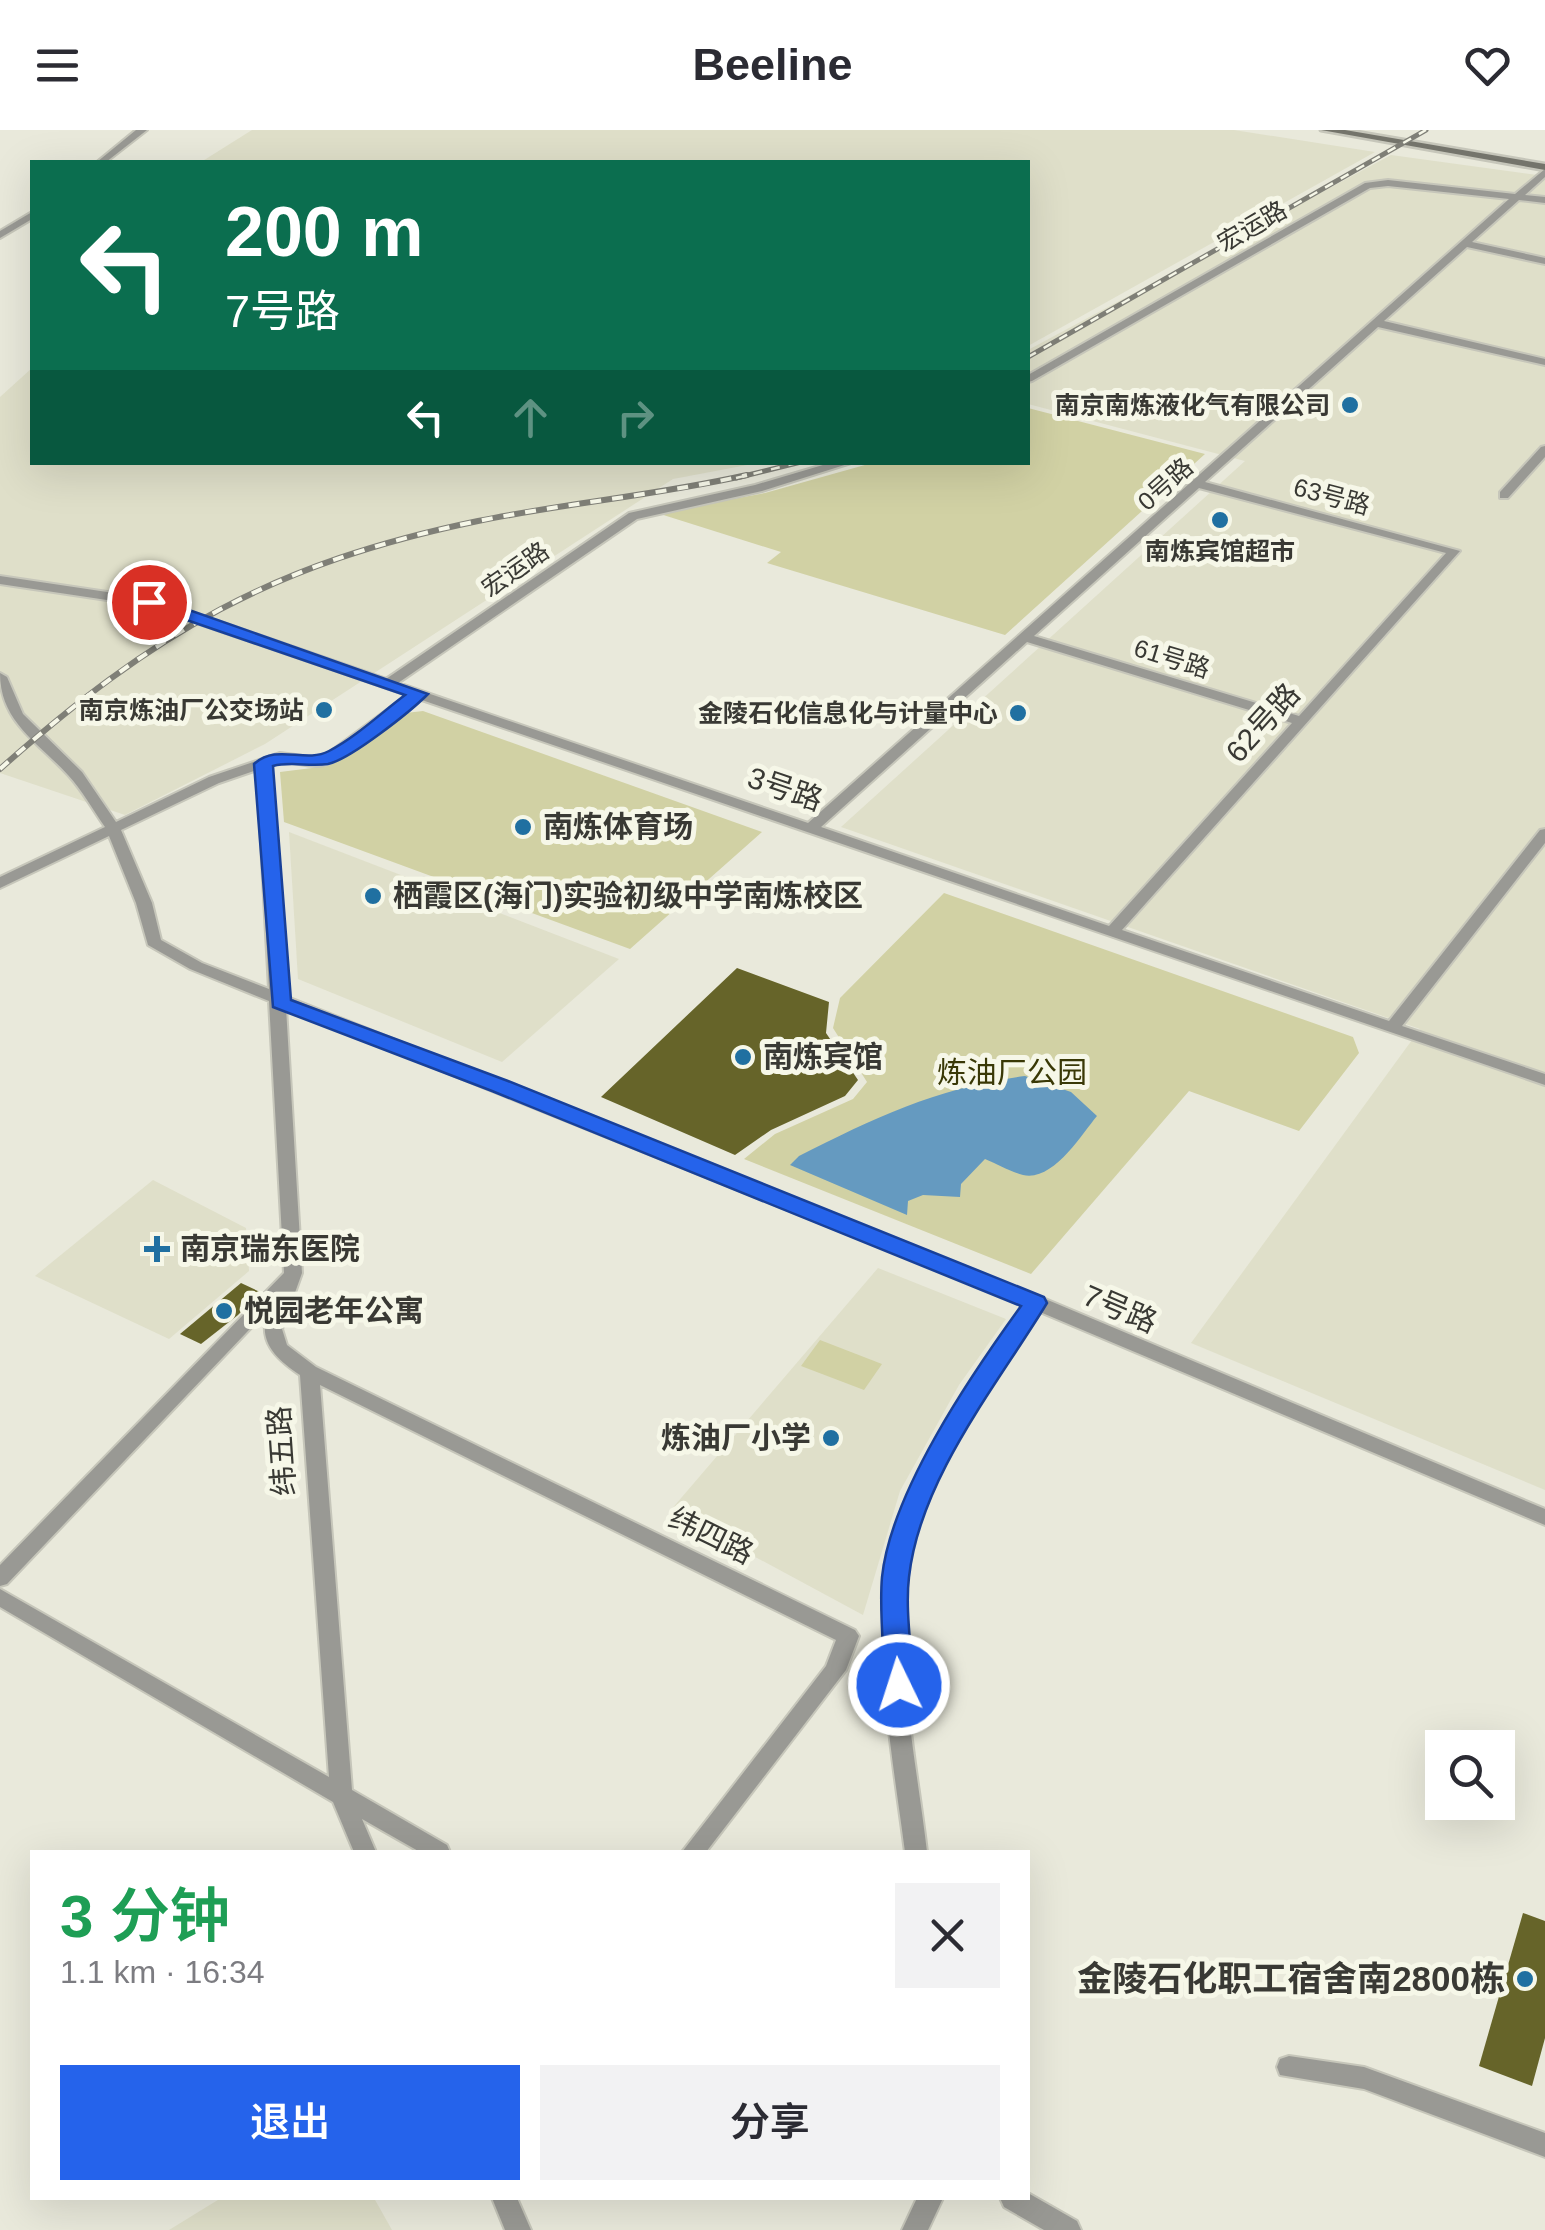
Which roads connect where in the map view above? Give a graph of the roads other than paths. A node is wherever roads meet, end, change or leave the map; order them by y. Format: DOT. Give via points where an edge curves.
graph roads {
  1 [pos="142,130"];
  2 [pos="1326,130"];
  3 [pos="1371,130"];
  4 [pos="104,160"];
  5 [pos="1545,166"];
  6 [pos="1518,197"];
  7 [pos="1545,200"];
  8 [pos="30,216"];
  9 [pos="0,236"];
  10 [pos="1466,244"];
  11 [pos="1545,261"];
  12 [pos="1377,323"];
  13 [pos="1545,362"];
  14 [pos="1030,378"];
  15 [pos="1545,450"];
  16 [pos="838,465"];
  17 [pos="1198,484"];
  18 [pos="1504,495"];
  19 [pos="1454,551"];
  20 [pos="0,580"];
  21 [pos="1028,638"];
  22 [pos="0,677"];
  23 [pos="389,683"];
  24 [pos="419,694"];
  25 [pos="17,716"];
  26 [pos="1302,721"];
  27 [pos="0,730"];
  28 [pos="264,764"];
  29 [pos="812,827"];
  30 [pos="114,830"];
  31 [pos="1545,833"];
  32 [pos="0,882"];
  33 [pos="1113,931"];
  34 [pos="280,1003"];
  35 [pos="1392,1028"];
  36 [pos="1545,1080"];
  37 [pos="293,1273"];
  38 [pos="1036,1303"];
  39 [pos="308,1372"];
  40 [pos="1545,1517"];
  41 [pos="0,1578"];
  42 [pos="0,1597"];
  43 [pos="342,1794"];
  44 [pos="364,1850"];
  45 [pos="435,1850"];
  46 [pos="695,1850"];
  47 [pos="916,1850"];
  48 [pos="1289,2068"];
  49 [pos="1545,2145"];
  50 [pos="506,2200"];
  51 [pos="929,2200"];
  52 [pos="1016,2200"];
  53 [pos="518,2230"];
  54 [pos="915,2230"];
  55 [pos="1068,2230"];
  1 -- 4 [label="street"];
  2 -- 5 [label="main road"];
  3 -- 5 [label="main road"];
  5 -- 6 [label="street, 0号路"];
  6 -- 7 [label="street, 宏运路"];
  6 -- 10 [label="street, 0号路"];
  6 -- 14 [label="street, 宏运路" via="1368,185"];
  8 -- 9 [label="street"];
  10 -- 11 [label="street"];
  10 -- 12 [label="street, 0号路"];
  12 -- 13 [label="street"];
  12 -- 17 [label="street, 0号路"];
  15 -- 18 [label="street"];
  16 -- 23 [label="street, 宏运路" via="634,516"];
  17 -- 19 [label="street, 63号路"];
  17 -- 21 [label="street, 0号路"];
  19 -- 26 [label="street, 62号路"];
  20 -- 23 [label="street, 3号路" via="149,602"];
  21 -- 26 [label="street, 61号路"];
  21 -- 29 [label="street, 0号路"];
  22 -- 25 [label="street"];
  23 -- 24 [label="street, 3号路"];
  24 -- 28 [label="street" via="332,758 305,762 285,756"];
  24 -- 29 [label="street, 3号路"];
  25 -- 27 [label="street"];
  25 -- 30 [label="street, 7号路" via="77,775"];
  26 -- 33 [label="street, 62号路"];
  28 -- 30 [label="street" via="214,780"];
  28 -- 34 [label="street, 纬五路"];
  29 -- 33 [label="street, 3号路"];
  30 -- 32 [label="street"];
  30 -- 34 [label="street, 7号路" via="154,942"];
  31 -- 35 [label="street"];
  33 -- 35 [label="street, 3号路"];
  34 -- 37 [label="street, 纬五路"];
  34 -- 38 [label="street, 7号路"];
  35 -- 36 [label="street, 3号路"];
  37 -- 39 [label="street, 纬五路" via="270,1332 278,1353"];
  37 -- 41 [label="street"];
  38 -- 40 [label="street, 7号路"];
  38 -- 47 [label="street" via="977,1386 920,1495 896,1576 896,1651"];
  39 -- 43 [label="street, 纬五路"];
  39 -- 46 [label="street, 纬四路" via="848,1636 835,1670"];
  42 -- 43 [label="street"];
  43 -- 44 [label="street, 纬五路"];
  43 -- 45 [label="street"];
  48 -- 49 [label="street" via="1364,2078"];
  50 -- 53 [label="street"];
  51 -- 54 [label="street"];
  52 -- 55 [label="street"];
}
